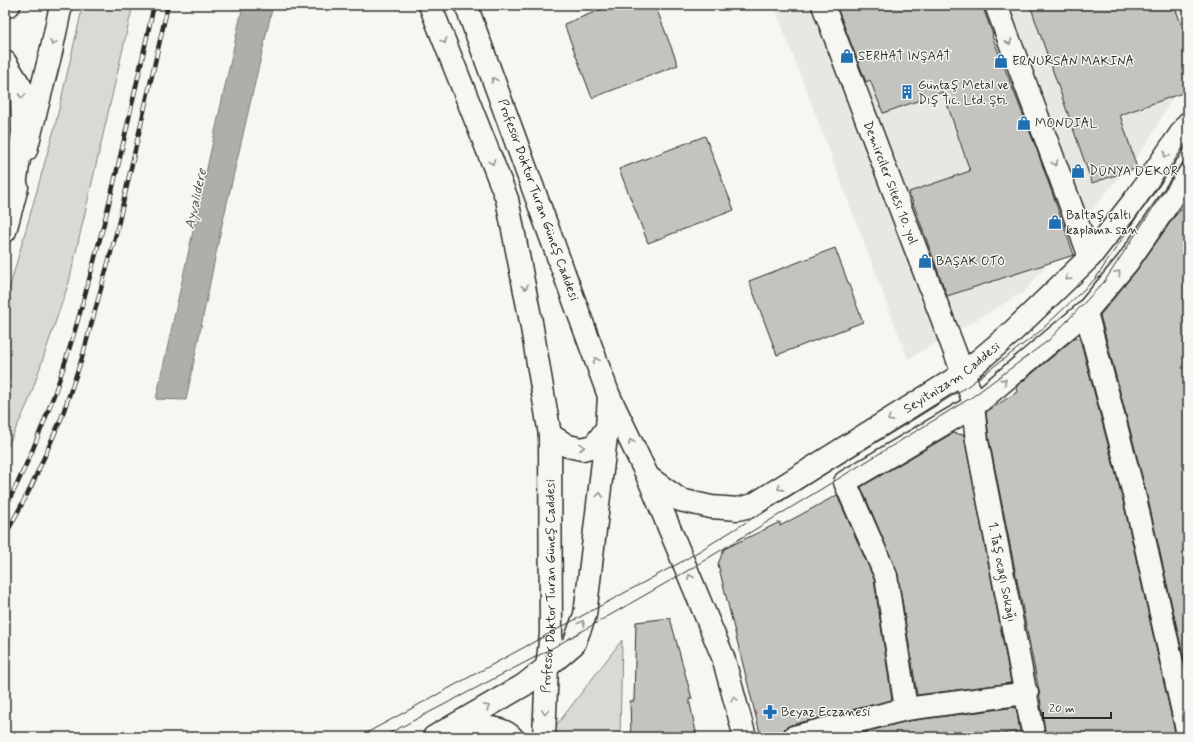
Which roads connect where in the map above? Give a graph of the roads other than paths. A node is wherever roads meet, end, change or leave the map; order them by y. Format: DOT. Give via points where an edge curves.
graph roads {
  1 [pos="9,5"];
  2 [pos="61,5"];
  3 [pos="430,5"];
  4 [pos="466,5"];
  5 [pos="823,5"];
  6 [pos="996,5"];
  7 [pos="5,7"];
  8 [pos="5,62"];
  9 [pos="1188,123"];
  10 [pos="1188,175"];
  11 [pos="12,206"];
  12 [pos="5,231"];
  13 [pos="1090,257"];
  14 [pos="1086,312"];
  15 [pos="964,373"];
  16 [pos="609,396"];
  17 [pos="974,406"];
  18 [pos="608,428"];
  19 [pos="550,435"];
  20 [pos="648,477"];
  21 [pos="547,667"];
  22 [pos="1026,693"];
  23 [pos="906,709"];
  24 [pos="847,730"];
  25 [pos="1188,734"];
  26 [pos="438,735"];
  27 [pos="512,737"];
  28 [pos="544,737"];
  29 [pos="745,737"];
  30 [pos="794,737"];
  31 [pos="1034,737"];
  1 -- 7 [label="main road"];
  2 -- 11 [label="main road, one-way"];
  3 -- 19 [label="main road, Profesör Doktor Turan Güneş Caddesi, one-way" via="507,199"];
  16 -- 4 [label="main road, Profesör Doktor Turan Güneş Caddesi, one-way"];
  5 -- 15 [label="main road, Demirciler Sitesi 10. yol"];
  6 -- 13 [label="main road, one-way"];
  8 -- 11 [label="main road, one-way" via="22,89 23,132"];
  9 -- 13 [label="main road, Seyitnizam Caddesi, one-way" via="1136,198"];
  14 -- 10 [label="main road, one-way" via="1127,263"];
  11 -- 12 [label="main road"];
  13 -- 15 [label="main road, Seyitnizam Caddesi, one-way" via="1010,334"];
  17 -- 14 [label="main road, one-way"];
  14 -- 25 [label="main road" via="1135,498"];
  15 -- 17 [label="main road, Demirciler Sitesi 10. yol"];
  15 -- 20 [label="main road, Seyitnizam Caddesi, one-way" via="753,505 738,510 680,500"];
  16 -- 18 [label="main road"];
  20 -- 16 [label="main road, Profesör Doktor Turan Güneş Caddesi, one-way"];
  17 -- 22 [label="main road, 1. Taş ocagı Sokağı" via="977,441"];
  17 -- 23 [label="main road" via="845,482 886,576"];
  19 -- 18 [label="main road, one-way" via="568,446 582,449 594,446"];
  21 -- 18 [label="main road, one-way" via="574,644 585,615"];
  19 -- 21 [label="main road, Profesör Doktor Turan Güneş Caddesi" via="551,634"];
  29 -- 20 [label="main road, one-way" via="723,657"];
  26 -- 21 [label="main road, one-way" via="524,685"];
  21 -- 28 [label="main road, Profesör Doktor Turan Güneş Caddesi, one-way"];
  22 -- 23 [label="main road"];
  22 -- 31 [label="main road, 1. Taş ocagı Sokağı"];
  23 -- 24 [label="main road"];
  24 -- 30 [label="main road"];
  26 -- 27 [label="main road" via="487,727"];
}
